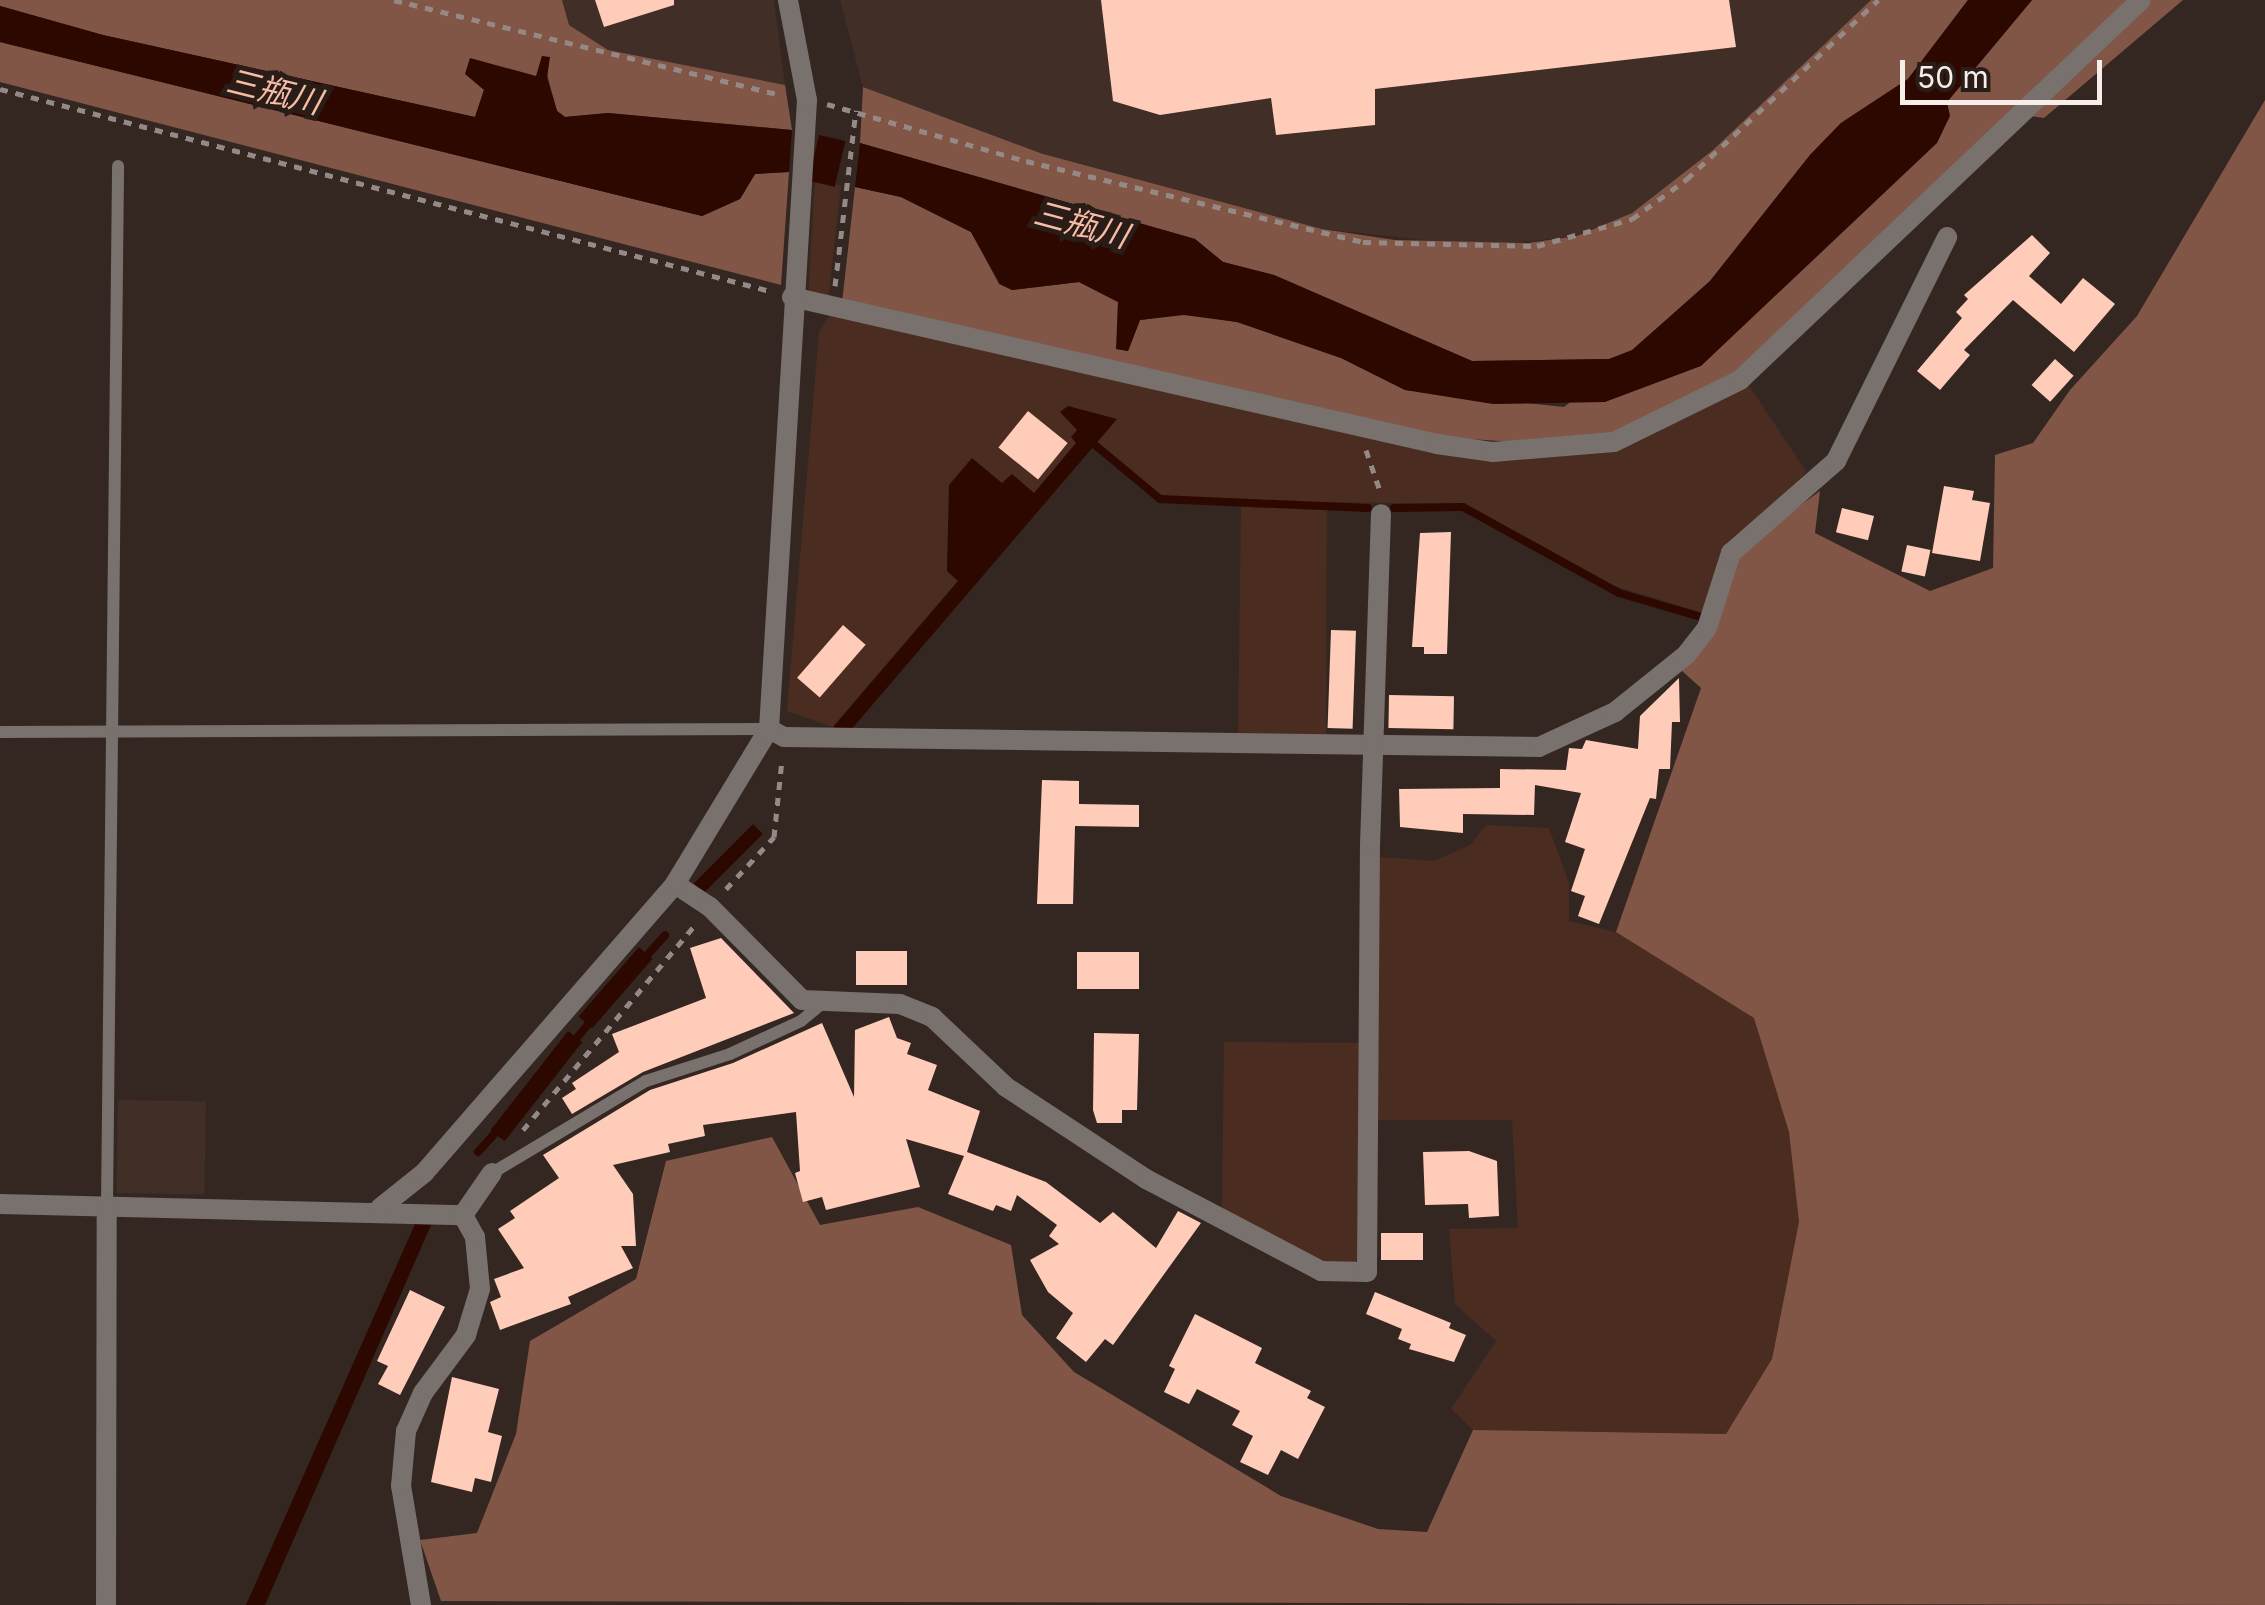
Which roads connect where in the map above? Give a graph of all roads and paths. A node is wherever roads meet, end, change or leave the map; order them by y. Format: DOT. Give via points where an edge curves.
graph roads {
  1 [pos="394,0"];
  2 [pos="788,0"];
  3 [pos="1878,0"];
  4 [pos="2141,0"];
  5 [pos="0,88"];
  6 [pos="807,106"];
  7 [pos="856,110"];
  8 [pos="118,166"];
  9 [pos="1947,237"];
  10 [pos="792,297"];
  11 [pos="832,308"];
  12 [pos="1358,428"];
  13 [pos="1381,514"];
  14 [pos="0,732"];
  15 [pos="114,733"];
  16 [pos="776,733"];
  17 [pos="1374,748"];
  18 [pos="680,887"];
  19 [pos="709,906"];
  20 [pos="820,1004"];
  21 [pos="492,1173"];
  22 [pos="0,1204"];
  23 [pos="106,1206"];
  24 [pos="380,1208"];
  25 [pos="462,1215"];
  26 [pos="106,1605"];
  27 [pos="421,1605"];
  1 -- 6 [label="path"];
  2 -- 6 [label="street"];
  3 -- 7 [label="path" via="1687,179 1632,219 1537,246 1363,242 1026,161"];
  4 -- 12 [label="street" via="1740,380 1690,410 1614,442 1550,451 1493,452"];
  5 -- 10 [label="path"];
  6 -- 7 [label="path"];
  6 -- 10 [label="street"];
  7 -- 11 [label="path"];
  8 -- 15 [label="lane"];
  9 -- 17 [label="street" via="1836,461 1731,553 1706,628 1686,656 1616,712 1540,747"];
  10 -- 11 [label="street"];
  10 -- 16 [label="street"];
  11 -- 12 [label="street"];
  12 -- 13 [label="path" via="1380,487"];
  13 -- 17 [label="street"];
  14 -- 15 [label="lane"];
  15 -- 16 [label="lane"];
  15 -- 23 [label="lane"];
  16 -- 17 [label="street"];
  16 -- 18 [label="street"];
  16 -- 19 [label="path" via="774,838"];
  17 -- 20 [label="street" via="1367,1272 1321,1270 1146,1179 1006,1087 932,1017 900,1004"];
  18 -- 19 [label="street"];
  18 -- 24 [label="street" via="424,1174"];
  19 -- 20 [label="street" via="802,1000"];
  19 -- 21 [label="path" via="592,1040"];
  20 -- 21 [label="lane" via="802,1021 730,1054 646,1082"];
  21 -- 25 [label="street"];
  22 -- 23 [label="street"];
  23 -- 24 [label="street"];
  23 -- 26 [label="street"];
  24 -- 25 [label="street"];
  25 -- 27 [label="street" via="480,1260 476,1303 466,1335 423,1393 406,1431 401,1486"];
}
